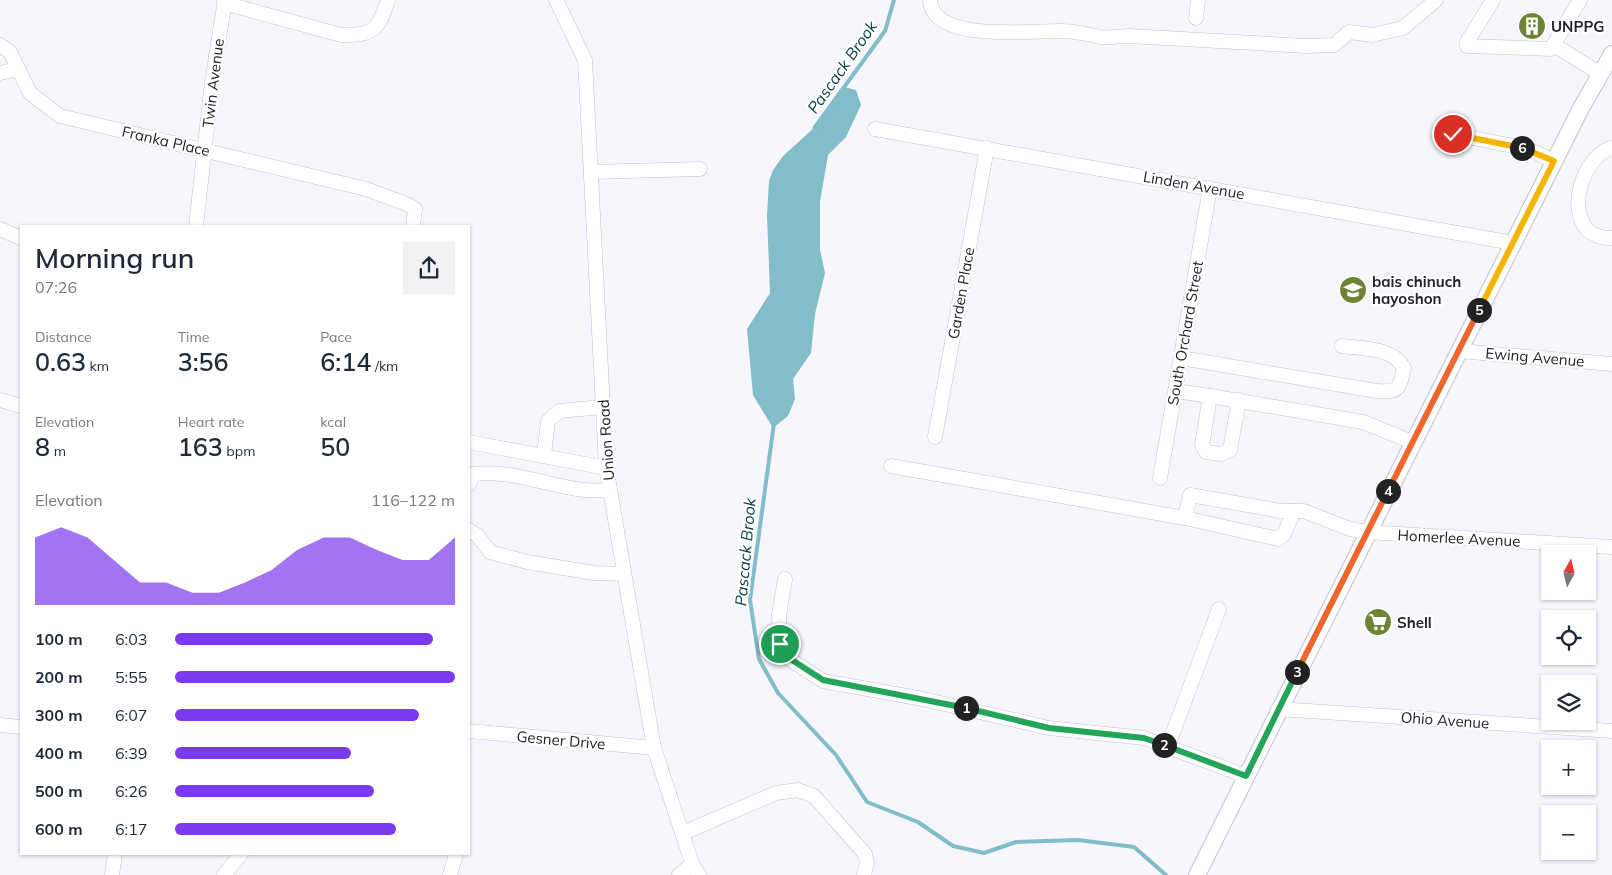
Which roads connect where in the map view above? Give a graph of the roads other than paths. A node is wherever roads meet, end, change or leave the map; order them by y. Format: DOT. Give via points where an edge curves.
graph roads {
  1 [pos="388,0"];
  2 [pos="556,0"];
  3 [pos="930,0"];
  4 [pos="1198,0"];
  5 [pos="1436,0"];
  6 [pos="1494,0"];
  7 [pos="1580,0"];
  8 [pos="224,2"];
  9 [pos="1196,18"];
  10 [pos="0,45"];
  11 [pos="1554,45"];
  12 [pos="1612,54"];
  13 [pos="18,69"];
  14 [pos="0,73"];
  15 [pos="1601,74"];
  16 [pos="875,129"];
  17 [pos="1453,134"];
  18 [pos="1612,147"];
  19 [pos="987,148"];
  20 [pos="205,150"];
  21 [pos="1554,161"];
  22 [pos="700,169"];
  23 [pos="591,172"];
  24 [pos="1210,188"];
  25 [pos="199,225"];
  26 [pos="414,225"];
  27 [pos="0,229"];
  28 [pos="20,238"];
  29 [pos="1612,238"];
  30 [pos="1514,242"];
  31 [pos="1342,346"];
  32 [pos="1458,351"];
  33 [pos="1181,358"];
  34 [pos="1612,364"];
  35 [pos="1176,391"];
  36 [pos="1210,396"];
  37 [pos="0,400"];
  38 [pos="1239,400"];
  39 [pos="20,406"];
  40 [pos="603,407"];
  41 [pos="935,438"];
  42 [pos="470,442"];
  43 [pos="1412,442"];
  44 [pos="544,455"];
  45 [pos="891,466"];
  46 [pos="606,468"];
  47 [pos="1160,478"];
  48 [pos="470,482"];
  49 [pos="610,490"];
  50 [pos="1294,511"];
  51 [pos="1186,518"];
  52 [pos="470,531"];
  53 [pos="1367,532"];
  54 [pos="1612,547"];
  55 [pos="624,574"];
  56 [pos="785,579"];
  57 [pos="1219,609"];
  58 [pos="1278,709"];
  59 [pos="0,725"];
  60 [pos="20,727"];
  61 [pos="470,731"];
  62 [pos="1612,731"];
  63 [pos="1168,746"];
  64 [pos="654,748"];
  65 [pos="1246,776"];
  66 [pos="683,834"];
  67 [pos="115,855"];
  68 [pos="240,855"];
  69 [pos="456,855"];
  70 [pos="696,869"];
  71 [pos="112,875"];
  72 [pos="224,875"];
  73 [pos="450,875"];
  74 [pos="679,875"];
  75 [pos="864,875"];
  76 [pos="1197,875"];
  1 -- 8 [label="street" via="383,18 372,31 358,36 341,35"];
  2 -- 23 [label="street, Union Road" via="585,60"];
  3 -- 5 [label="street" via="941,20 960,29 1064,31 1103,37 1137,36 1306,46 1334,45 1349,32 1372,35 1403,28"];
  4 -- 9 [label="street"];
  6 -- 11 [label="street" via="1467,46 1551,49"];
  7 -- 11 [label="street"];
  8 -- 20 [label="street, Twin Avenue"];
  10 -- 13 [label="street, Franka Place" via="10,52"];
  11 -- 15 [label="street"];
  12 -- 15 [label="main road"];
  13 -- 14 [label="street"];
  13 -- 20 [label="street, Franka Place" via="30,93 60,116"];
  15 -- 21 [label="main road"];
  16 -- 19 [label="street, Linden Avenue"];
  17 -- 21 [label="street" via="1528,149"];
  18 -- 29 [label="street" via="1595,158 1586,173 1580,188 1579,211 1582,226 1590,234"];
  19 -- 24 [label="street, Linden Avenue"];
  19 -- 41 [label="street, Garden Place"];
  20 -- 25 [label="street, Twin Avenue"];
  20 -- 26 [label="street, Franka Place" via="366,189 409,205 415,210"];
  21 -- 30 [label="main road"];
  22 -- 23 [label="street"];
  23 -- 40 [label="street, Union Road"];
  24 -- 30 [label="street, Linden Avenue"];
  24 -- 33 [label="street, South Orchard Street"];
  27 -- 28 [label="street"];
  30 -- 32 [label="main road"];
  31 -- 33 [label="street" via="1391,354 1404,368 1400,387 1393,392 1377,391"];
  32 -- 34 [label="street, Ewing Avenue"];
  32 -- 43 [label="main road"];
  33 -- 35 [label="street, South Orchard Street"];
  35 -- 36 [label="street"];
  35 -- 47 [label="street, South Orchard Street"];
  36 -- 38 [label="street"];
  36 -- 38 [label="street" via="1202,445 1206,452 1220,454 1230,450"];
  37 -- 39 [label="street"];
  38 -- 43 [label="street" via="1363,422"];
  40 -- 44 [label="street" via="559,411 548,421"];
  40 -- 46 [label="street, Union Road"];
  42 -- 44 [label="street"];
  43 -- 53 [label="main road"];
  44 -- 46 [label="street"];
  45 -- 51 [label="street"];
  46 -- 49 [label="street, Union Road"];
  48 -- 49 [label="street" via="474,474 493,472 567,488"];
  49 -- 55 [label="street, Union Road"];
  50 -- 51 [label="street" via="1284,534 1278,539"];
  50 -- 51 [label="street, Homerlee Avenue" via="1190,495"];
  50 -- 53 [label="street, Homerlee Avenue" via="1304,511"];
  52 -- 55 [label="street" via="490,552 594,573"];
  53 -- 54 [label="street, Homerlee Avenue"];
  53 -- 58 [label="main road"];
  55 -- 64 [label="street, Union Road"];
  56 -- 63 [label="street" via="779,615 780,644 792,660 823,680 940,702 1049,728 1144,738"];
  57 -- 63 [label="street"];
  58 -- 62 [label="street, Ohio Avenue"];
  58 -- 65 [label="main road"];
  59 -- 60 [label="street"];
  61 -- 64 [label="street, Gesner Drive"];
  63 -- 65 [label="street"];
  64 -- 66 [label="street, Union Road"];
  65 -- 76 [label="main road"];
  66 -- 70 [label="street, Union Road"];
  66 -- 75 [label="street" via="776,793 798,790 814,796 865,854"];
  67 -- 71 [label="street"];
  68 -- 72 [label="street"];
  69 -- 73 [label="street"];
  70 -- 74 [label="street" via="686,867"];
}
